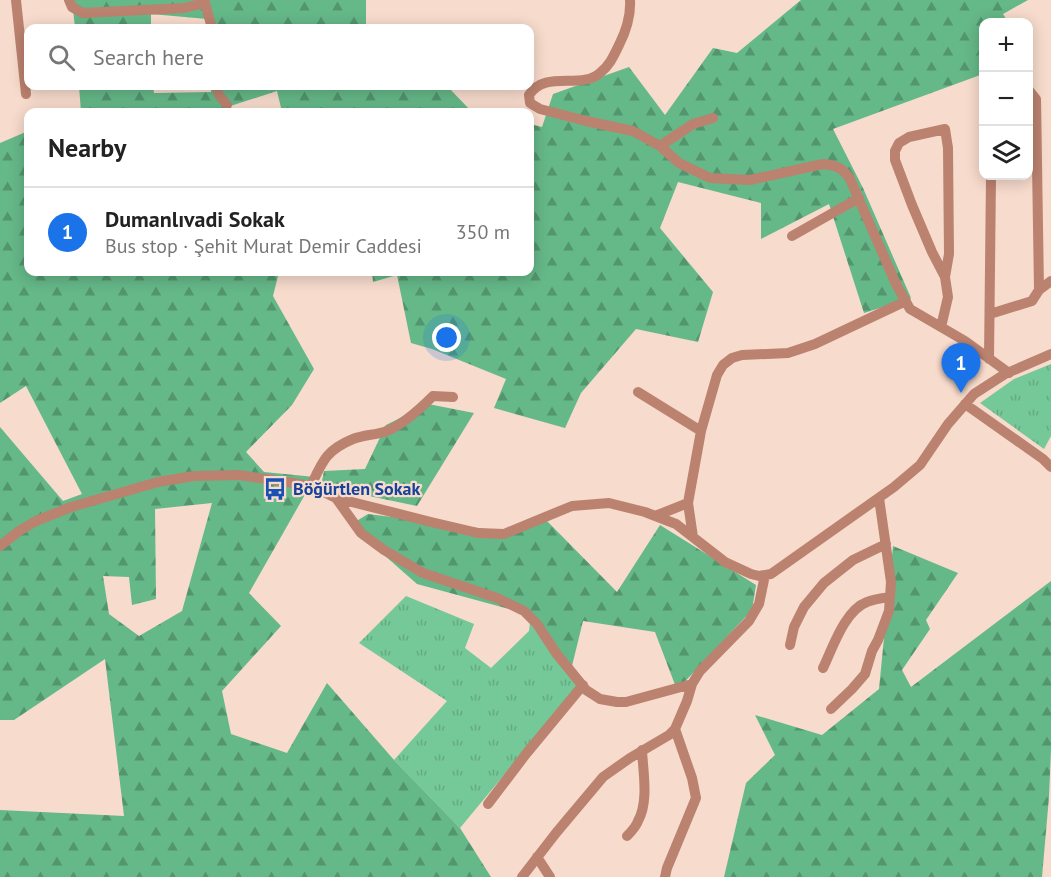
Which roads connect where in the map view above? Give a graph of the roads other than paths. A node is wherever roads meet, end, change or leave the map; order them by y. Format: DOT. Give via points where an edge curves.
graph roads {
  1 [pos="16,0"];
  2 [pos="69,0"];
  3 [pos="630,0"];
  4 [pos="205,1"];
  5 [pos="211,24"];
  6 [pos="24,75"];
  7 [pos="534,88"];
  8 [pos="26,90"];
  9 [pos="217,90"];
  10 [pos="531,90"];
  11 [pos="26,94"];
  12 [pos="1033,95"];
  13 [pos="227,105"];
  14 [pos="713,118"];
  15 [pos="660,146"];
  16 [pos="992,180"];
  17 [pos="859,198"];
  18 [pos="792,236"];
  19 [pos="945,277"];
  20 [pos="1051,281"];
  21 [pos="1039,290"];
  22 [pos="906,302"];
  23 [pos="990,314"];
  24 [pos="941,327"];
  25 [pos="1051,354"];
  26 [pos="989,359"];
  27 [pos="1009,373"];
  28 [pos="638,392"];
  29 [pos="453,397"];
  30 [pos="965,404"];
  31 [pos="701,432"];
  32 [pos="1051,467"];
  33 [pos="311,486"];
  34 [pos="336,498"];
  35 [pos="879,498"];
  36 [pos="688,503"];
  37 [pos="655,516"];
  38 [pos="693,537"];
  39 [pos="886,544"];
  40 [pos="0,546"];
  41 [pos="765,575"];
  42 [pos="890,597"];
  43 [pos="790,645"];
  44 [pos="823,668"];
  45 [pos="693,684"];
  46 [pos="583,685"];
  47 [pos="831,709"];
  48 [pos="675,729"];
  49 [pos="642,750"];
  50 [pos="488,804"];
  51 [pos="627,836"];
  52 [pos="537,857"];
  53 [pos="522,877"];
  54 [pos="550,877"];
  55 [pos="665,877"];
  1 -- 6 [label="street"];
  2 -- 4 [label="street" via="75,10 83,13 184,8"];
  3 -- 7 [label="street" via="626,29 610,63 600,74 586,80 555,81"];
  4 -- 5 [label="street"];
  8 -- 11 [label="street"];
  9 -- 13 [label="street"];
  10 -- 15 [label="street" via="529,99 535,107 633,130"];
  12 -- 21 [label="street"];
  14 -- 15 [label="street" via="693,124"];
  15 -- 17 [label="street" via="679,164 710,178 750,180 823,164 835,165 850,179"];
  16 -- 23 [label="street"];
  17 -- 18 [label="street"];
  17 -- 22 [label="street"];
  19 -- 19 [label="street" via="895,160 899,142 945,129 949,255"];
  19 -- 24 [label="street" via="948,297"];
  20 -- 21 [label="street"];
  21 -- 23 [label="street" via="1032,301"];
  22 -- 24 [label="street" via="910,309"];
  22 -- 31 [label="street" via="788,353 732,358 717,375"];
  23 -- 26 [label="street"];
  24 -- 26 [label="street"];
  25 -- 27 [label="street"];
  26 -- 27 [label="street"];
  27 -- 30 [label="street"];
  28 -- 31 [label="street"];
  29 -- 33 [label="street" via="433,396 386,432 353,439 332,450 323,459"];
  30 -- 32 [label="street"];
  30 -- 35 [label="street" via="920,465"];
  31 -- 36 [label="street"];
  33 -- 34 [label="street"];
  33 -- 40 [label="street" via="239,475 166,480 53,513"];
  34 -- 37 [label="street" via="431,522 504,534 572,506 609,503"];
  34 -- 46 [label="street" via="360,533 384,550 423,573 524,611"];
  35 -- 39 [label="street"];
  35 -- 41 [label="street"];
  36 -- 37 [label="street"];
  36 -- 38 [label="street"];
  37 -- 38 [label="street" via="676,524"];
  38 -- 41 [label="street" via="725,562 751,574"];
  39 -- 42 [label="street"];
  39 -- 43 [label="street" via="854,560 824,583 804,607"];
  41 -- 45 [label="street" via="759,604 749,621 700,671"];
  42 -- 44 [label="street" via="866,602 853,610"];
  42 -- 47 [label="street" via="889,611 865,674"];
  45 -- 46 [label="street" via="621,702 600,699"];
  45 -- 48 [label="street"];
  46 -- 50 [label="street"];
  48 -- 49 [label="street"];
  48 -- 55 [label="street" via="696,798"];
  49 -- 51 [label="street" via="642,813"];
  49 -- 52 [label="street" via="603,777"];
  52 -- 53 [label="street"];
  52 -- 54 [label="street"];
}
